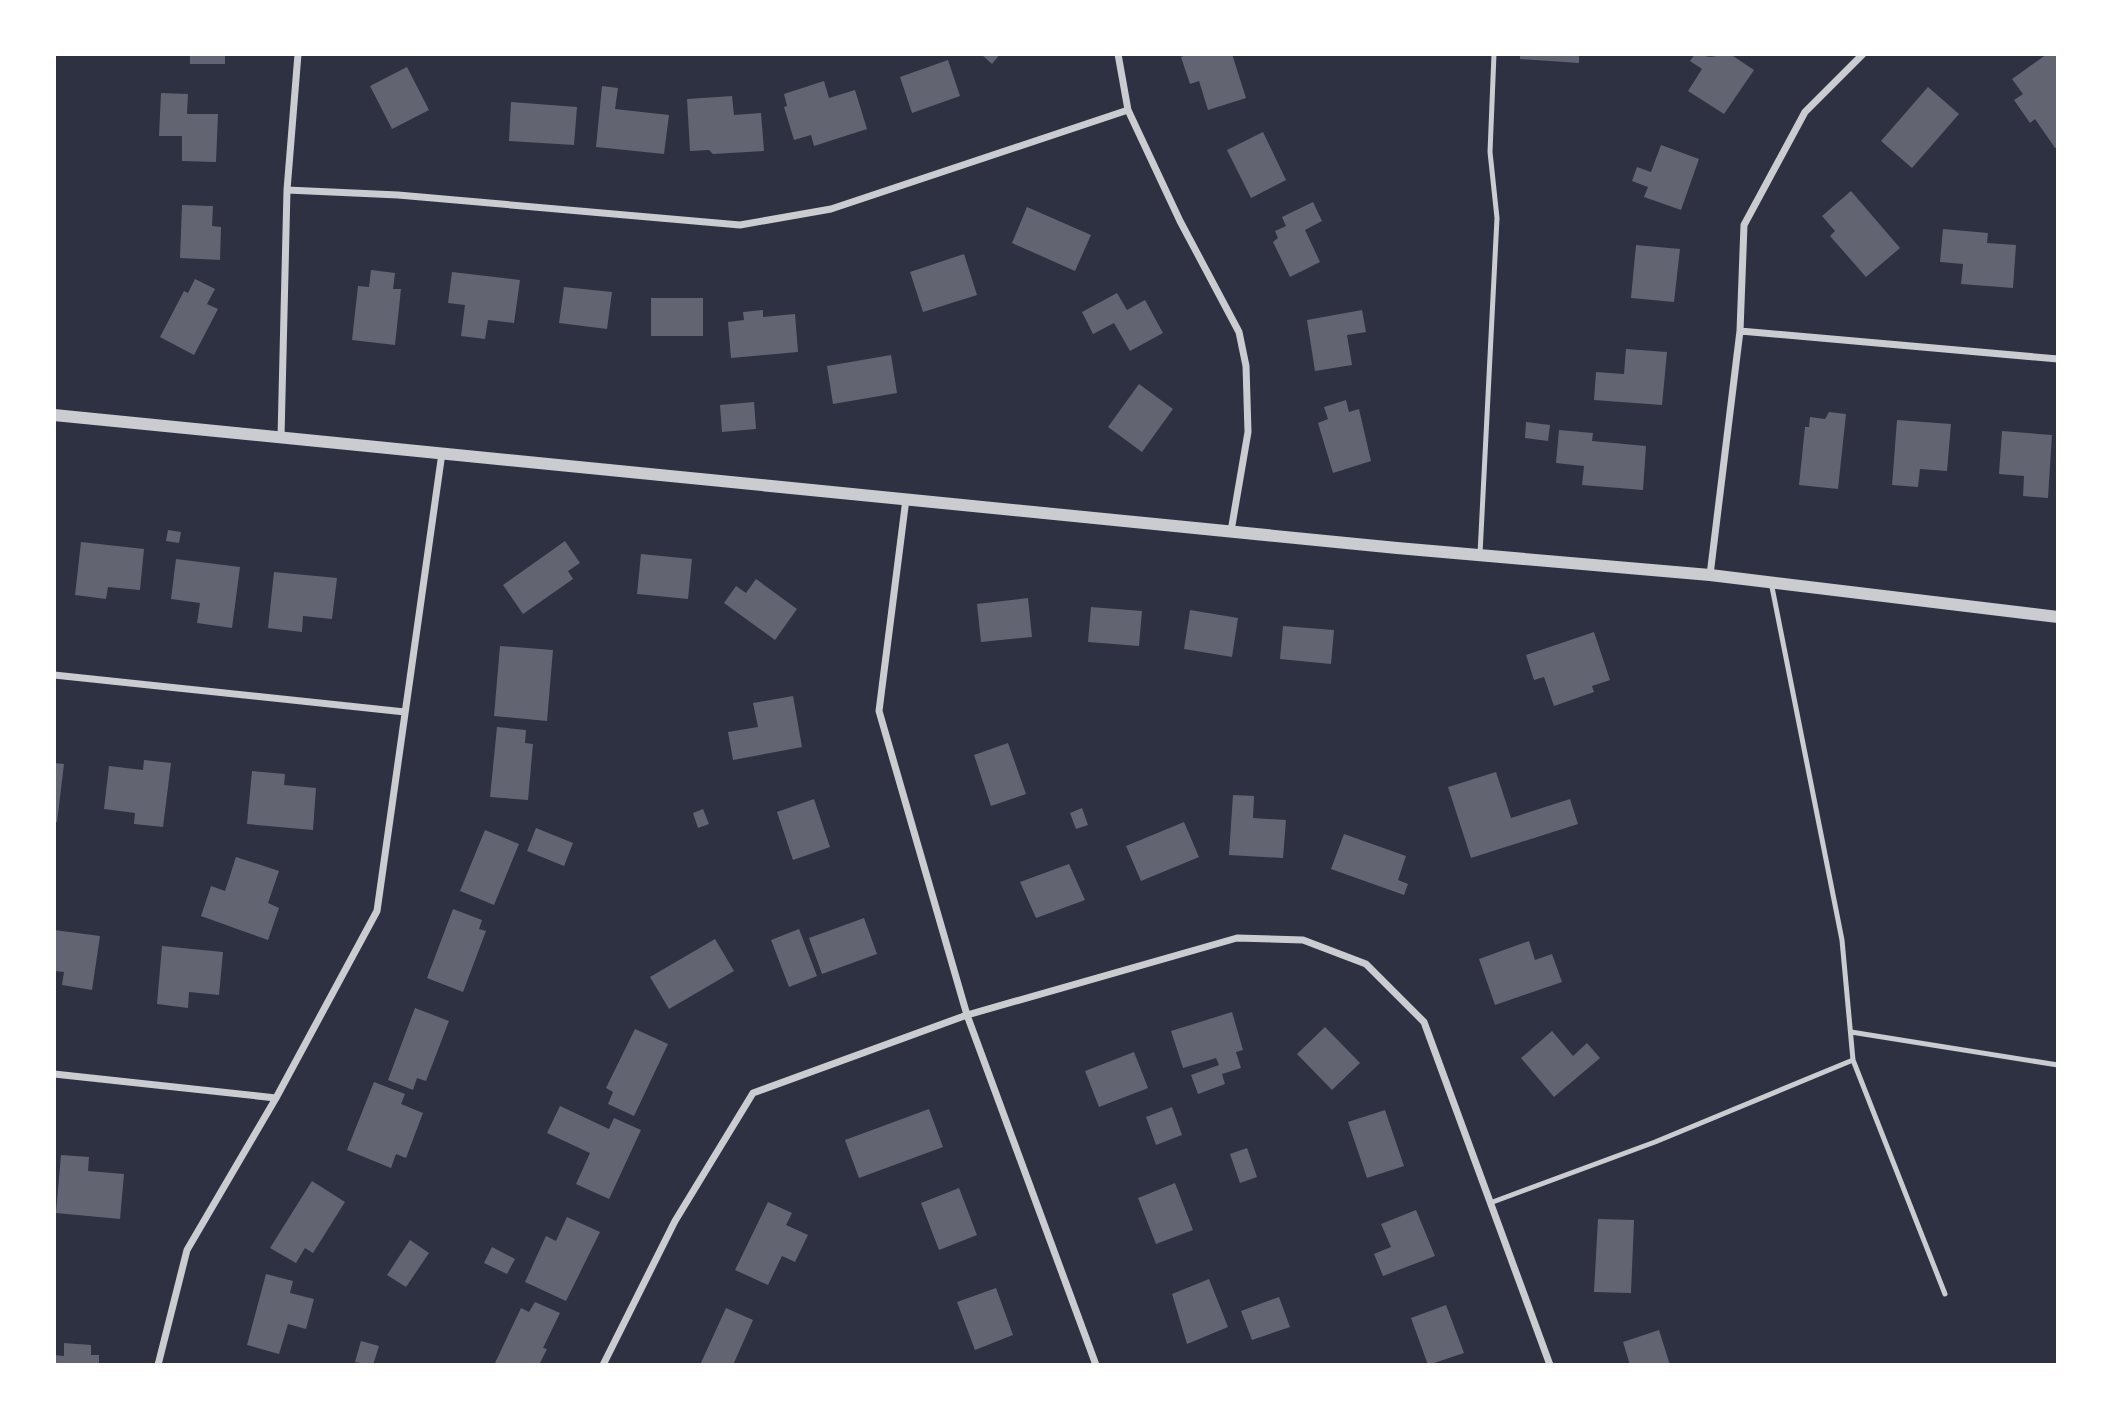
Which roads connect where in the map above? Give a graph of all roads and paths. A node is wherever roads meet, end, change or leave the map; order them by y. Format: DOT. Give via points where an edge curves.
graph roads {
  1 [pos="298,54"];
  2 [pos="1118,54"];
  3 [pos="1494,54"];
  4 [pos="1863,54"];
  5 [pos="1128,110"];
  6 [pos="287,190"];
  7 [pos="1740,331"];
  8 [pos="2058,359"];
  9 [pos="54,415"];
  10 [pos="281,437"];
  11 [pos="442,453"];
  12 [pos="906,499"];
  13 [pos="1231,531"];
  14 [pos="1480,555"];
  15 [pos="1710,575"];
  16 [pos="1771,582"];
  17 [pos="2058,617"];
  18 [pos="54,675"];
  19 [pos="405,712"];
  20 [pos="967,1015"];
  21 [pos="1851,1032"];
  22 [pos="1853,1060"];
  23 [pos="2058,1065"];
  24 [pos="54,1074"];
  25 [pos="275,1098"];
  26 [pos="1490,1203"];
  27 [pos="1945,1294"];
  28 [pos="158,1365"];
  29 [pos="603,1365"];
  30 [pos="1096,1365"];
  31 [pos="1550,1365"];
  1 -- 6 [label="street"];
  2 -- 5 [label="street"];
  3 -- 14 [label="lane" via="1490,152 1497,218"];
  4 -- 7 [label="street" via="1805,112 1744,225"];
  5 -- 6 [label="street" via="831,209 740,225 398,195"];
  5 -- 13 [label="street" via="1238,332 1246,366 1248,432"];
  6 -- 10 [label="street"];
  7 -- 8 [label="street"];
  7 -- 15 [label="street"];
  9 -- 10 [label="street"];
  10 -- 11 [label="street"];
  11 -- 12 [label="street"];
  11 -- 19 [label="street"];
  12 -- 13 [label="street"];
  12 -- 20 [label="street" via="880,711"];
  13 -- 14 [label="street"];
  14 -- 15 [label="street"];
  15 -- 16 [label="street"];
  16 -- 17 [label="street"];
  16 -- 21 [label="lane" via="1842,940"];
  18 -- 19 [label="street"];
  19 -- 25 [label="street" via="377,911"];
  20 -- 26 [label="street" via="1237,937 1303,940 1366,964 1424,1022"];
  20 -- 29 [label="street" via="753,1093 675,1221"];
  20 -- 30 [label="street"];
  21 -- 22 [label="lane"];
  21 -- 23 [label="lane"];
  22 -- 26 [label="lane" via="1655,1142"];
  22 -- 27 [label="lane"];
  24 -- 25 [label="street"];
  25 -- 28 [label="street" via="187,1250"];
  26 -- 31 [label="street"];
}
